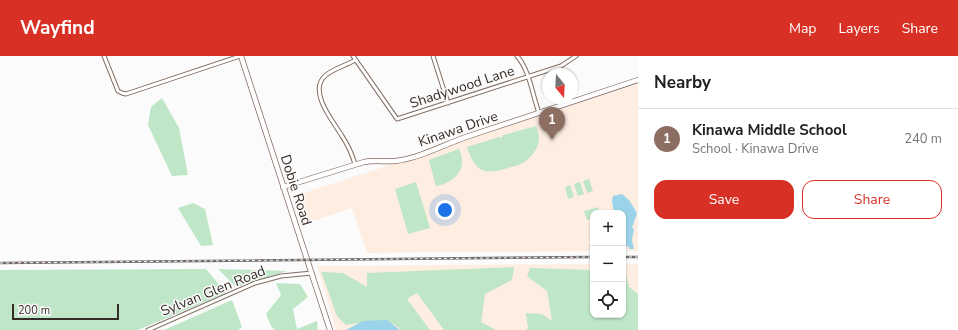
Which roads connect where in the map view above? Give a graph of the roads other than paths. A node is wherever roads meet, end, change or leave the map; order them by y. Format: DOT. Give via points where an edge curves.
graph roads {
  1 [pos="104,56"];
  2 [pos="240,56"];
  3 [pos="353,56"];
  4 [pos="433,56"];
  5 [pos="517,56"];
  6 [pos="576,56"];
  7 [pos="355,60"];
  8 [pos="528,77"];
  9 [pos="638,80"];
  10 [pos="448,103"];
  11 [pos="540,113"];
  12 [pos="355,164"];
  13 [pos="283,186"];
  14 [pos="312,272"];
  15 [pos="148,330"];
  16 [pos="330,330"];
  1 -- 2 [label="street" via="118,90 126,94"];
  2 -- 13 [label="street, Dobie Road"];
  3 -- 7 [label="street"];
  4 -- 10 [label="street"];
  5 -- 8 [label="street"];
  6 -- 8 [label="street, Shadywood Lane" via="561,66"];
  7 -- 10 [label="street, Shadywood Lane" via="397,119"];
  7 -- 12 [label="street" via="323,78 320,89 322,102 349,148"];
  8 -- 10 [label="street, Shadywood Lane"];
  8 -- 11 [label="street"];
  9 -- 11 [label="street, Kinawa Drive"];
  11 -- 12 [label="street, Kinawa Drive" via="403,159 374,160"];
  12 -- 13 [label="street, Kinawa Drive"];
  13 -- 14 [label="street, Dobie Road"];
  14 -- 15 [label="street, Sylvan Glen Road" via="264,280"];
  14 -- 16 [label="street, Dobie Road"];
}
